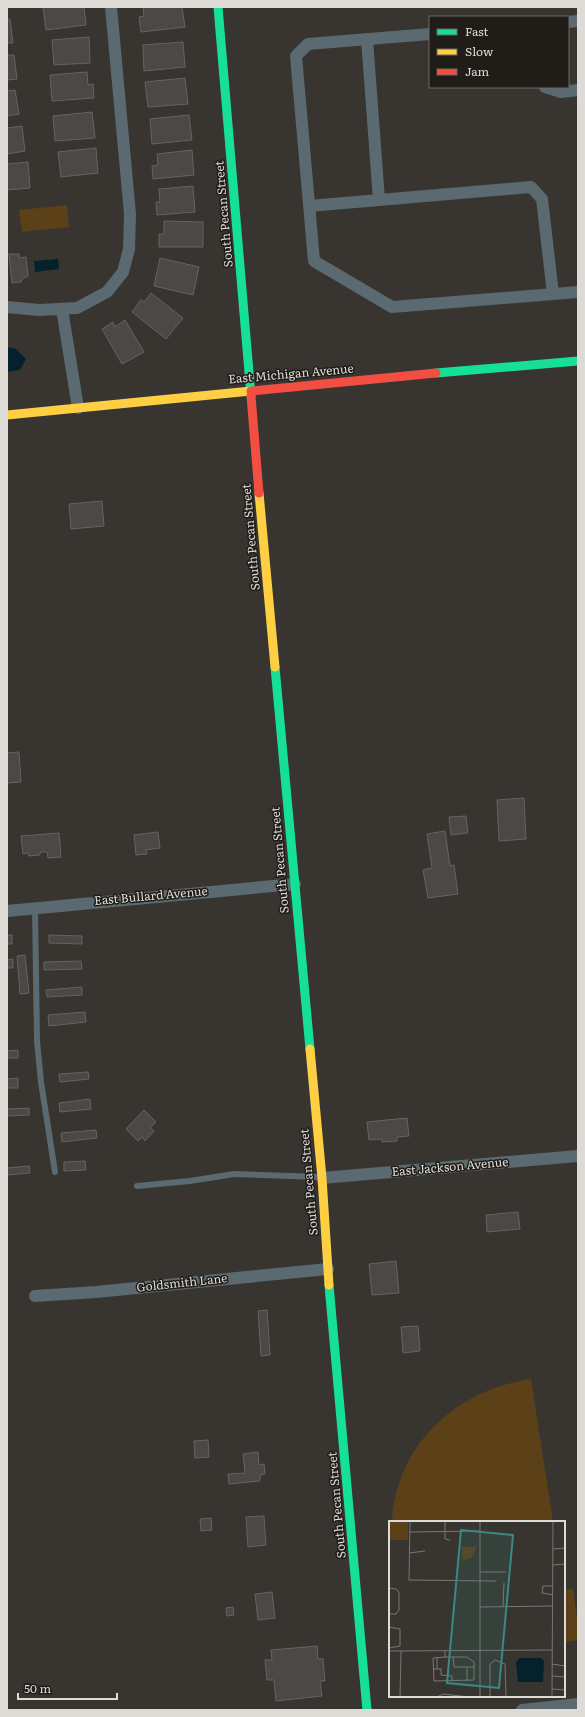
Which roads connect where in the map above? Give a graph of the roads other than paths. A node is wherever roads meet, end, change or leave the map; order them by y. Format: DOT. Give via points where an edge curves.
graph roads {
  1 [pos="111,7"];
  2 [pos="218,7"];
  3 [pos="429,34"];
  4 [pos="367,39"];
  5 [pos="549,88"];
  6 [pos="578,90"];
  7 [pos="379,200"];
  8 [pos="309,206"];
  9 [pos="578,292"];
  10 [pos="553,294"];
  11 [pos="7,306"];
  12 [pos="62,309"];
  13 [pos="578,361"];
  14 [pos="251,390"];
  15 [pos="78,408"];
  16 [pos="7,415"];
  17 [pos="295,884"];
  18 [pos="35,908"];
  19 [pos="7,911"];
  20 [pos="578,1156"];
  21 [pos="55,1172"];
  22 [pos="322,1178"];
  23 [pos="137,1186"];
  24 [pos="328,1269"];
  25 [pos="35,1296"];
  26 [pos="578,1704"];
  27 [pos="367,1710"];
  28 [pos="522,1710"];
  1 -- 12 [label="street" via="130,214 129,249 124,272 107,292 77,308"];
  2 -- 14 [label="street, South Pecan Street"];
  3 -- 4 [label="street"];
  4 -- 7 [label="street"];
  4 -- 8 [label="street" via="308,44 296,56"];
  5 -- 6 [label="street" via="561,92"];
  7 -- 8 [label="street"];
  7 -- 10 [label="street" via="530,188 542,199"];
  8 -- 10 [label="street" via="314,261 392,307"];
  9 -- 10 [label="street"];
  11 -- 12 [label="street" via="39,310"];
  12 -- 15 [label="street"];
  13 -- 14 [label="street, East Michigan Avenue"];
  14 -- 15 [label="street, East Michigan Avenue"];
  14 -- 17 [label="street, South Pecan Street"];
  15 -- 16 [label="street, East Michigan Avenue"];
  17 -- 18 [label="street, East Bullard Avenue"];
  17 -- 22 [label="street, South Pecan Street"];
  18 -- 19 [label="street, East Bullard Avenue"];
  18 -- 21 [label="lane" via="37,1041"];
  20 -- 22 [label="street, East Jackson Avenue"];
  22 -- 23 [label="lane" via="234,1174"];
  22 -- 24 [label="street, South Pecan Street"];
  24 -- 25 [label="street, Goldsmith Lane"];
  24 -- 27 [label="street, South Pecan Street"];
  26 -- 28 [label="street"];
}
